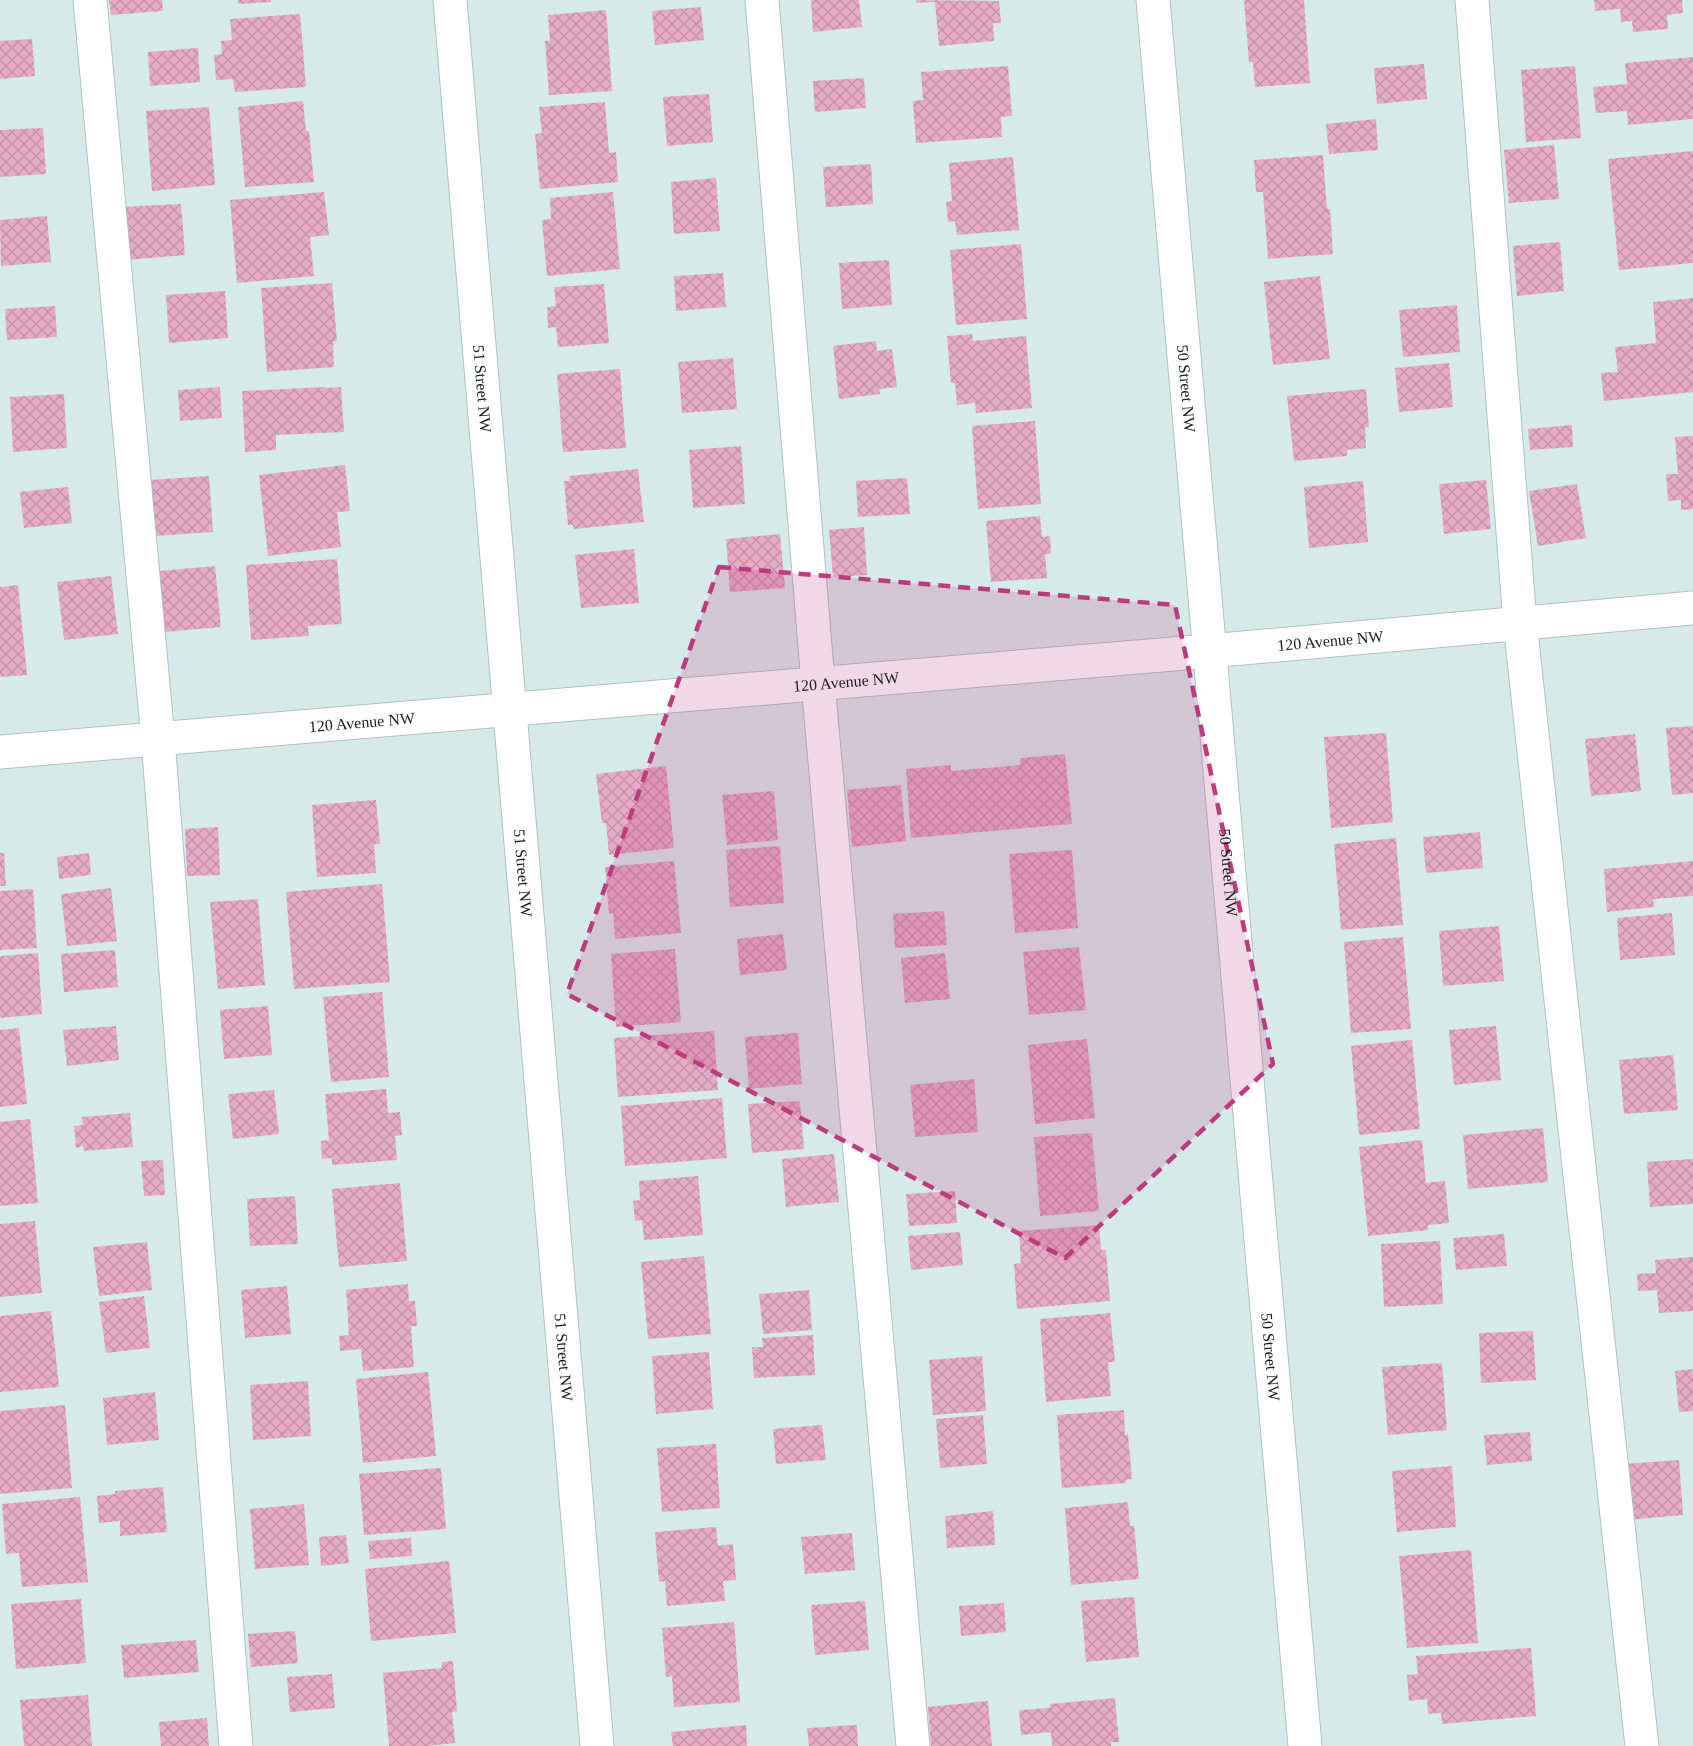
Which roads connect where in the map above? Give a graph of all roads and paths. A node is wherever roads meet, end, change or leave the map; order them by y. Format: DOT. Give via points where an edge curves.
graph roads {
  1 [pos="90,0"];
  2 [pos="450,0"];
  3 [pos="762,0"];
  4 [pos="1153,0"];
  5 [pos="1472,0"];
  6 [pos="1693,608"];
  7 [pos="1520,623"];
  8 [pos="1209,651"];
  9 [pos="818,683"];
  10 [pos="510,709"];
  11 [pos="158,739"];
  12 [pos="0,752"];
  13 [pos="236,1746"];
  14 [pos="597,1746"];
  15 [pos="912,1746"];
  16 [pos="1305,1746"];
  17 [pos="1642,1746"];
  1 -- 11 [label="street"];
  2 -- 10 [label="street, 51 Street NW"];
  3 -- 9 [label="street"];
  4 -- 8 [label="street, 50 Street NW"];
  5 -- 7 [label="street"];
  6 -- 7 [label="street, 120 Avenue NW"];
  7 -- 8 [label="street, 120 Avenue NW"];
  7 -- 17 [label="street"];
  8 -- 9 [label="street, 120 Avenue NW"];
  8 -- 16 [label="street, 50 Street NW"];
  9 -- 10 [label="street, 120 Avenue NW"];
  9 -- 15 [label="street"];
  10 -- 11 [label="street, 120 Avenue NW"];
  10 -- 14 [label="street, 51 Street NW"];
  11 -- 12 [label="street, 120 Avenue NW"];
  11 -- 13 [label="street"];
}
